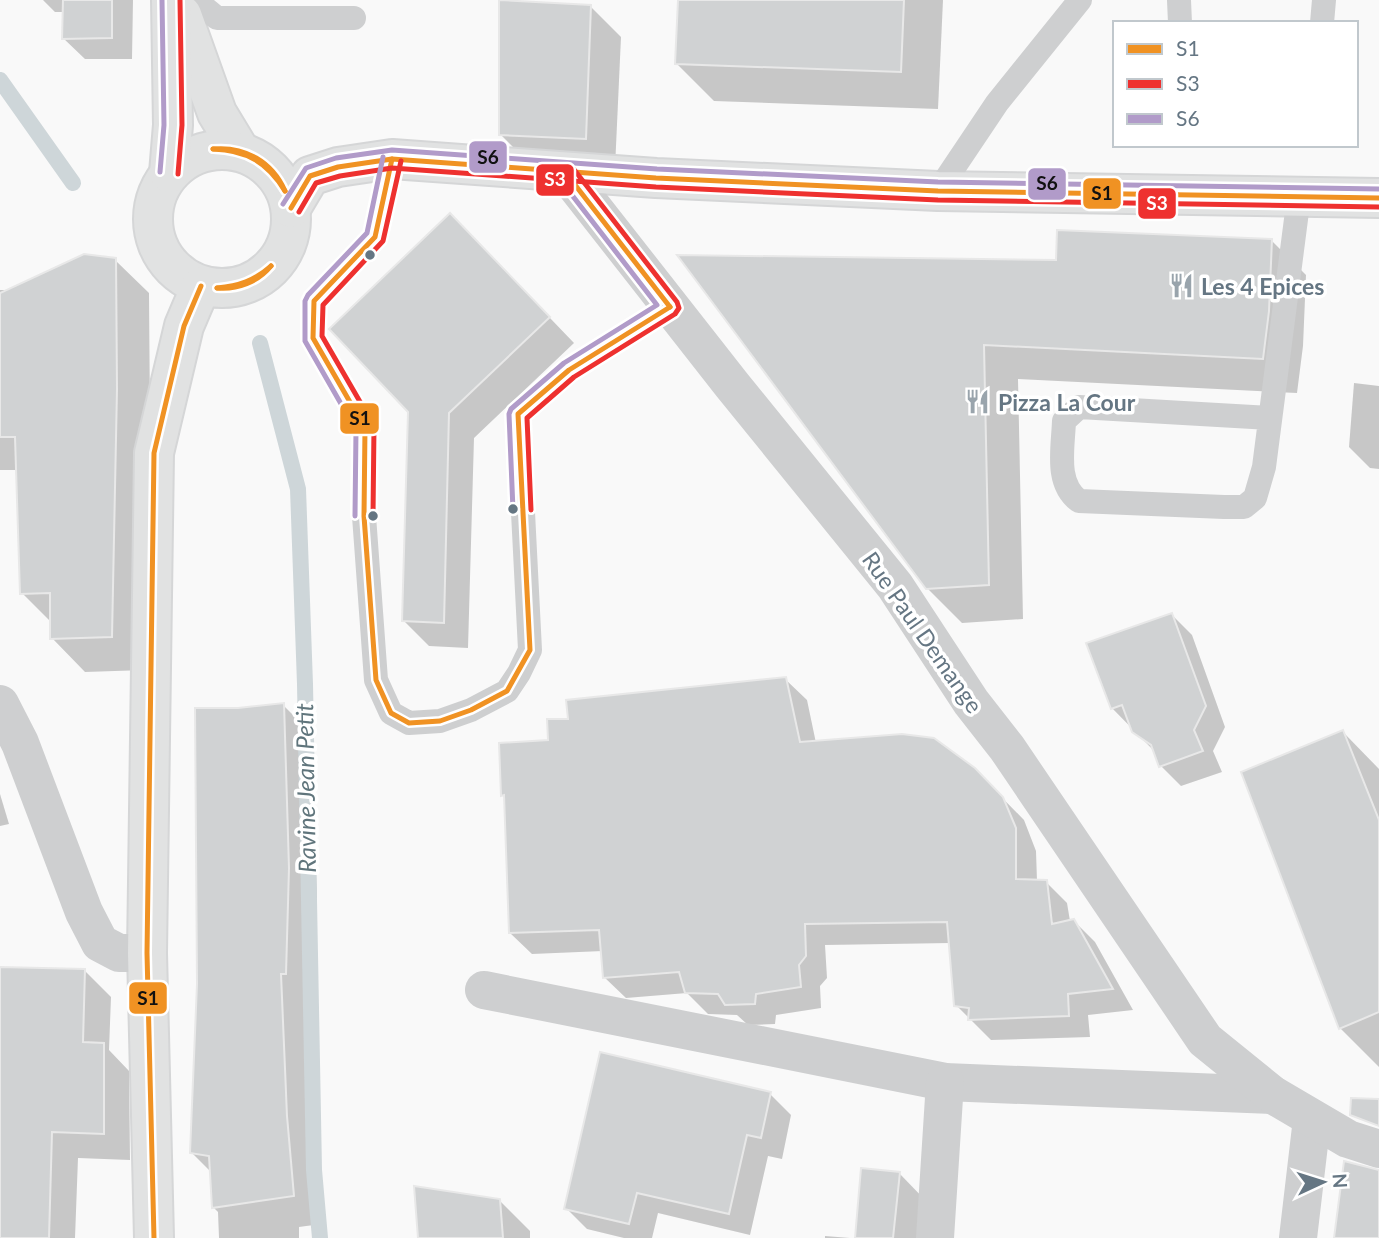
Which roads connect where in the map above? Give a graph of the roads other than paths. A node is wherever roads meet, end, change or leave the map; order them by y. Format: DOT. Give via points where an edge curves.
graph roads {
  1 [pos="171,0"];
  2 [pos="177,0"];
  3 [pos="195,0"];
  4 [pos="1080,0"];
  5 [pos="1179,0"];
  6 [pos="1324,0"];
  7 [pos="354,18"];
  8 [pos="1180,21"];
  9 [pos="1322,21"];
  10 [pos="240,151"];
  11 [pos="392,159"];
  12 [pos="565,172"];
  13 [pos="169,173"];
  14 [pos="938,191"];
  15 [pos="1299,196"];
  16 [pos="1379,198"];
  17 [pos="291,208"];
  18 [pos="201,286"];
  19 [pos="670,307"];
  20 [pos="1270,418"];
  21 [pos="0,704"];
  22 [pos="147,953"];
  23 [pos="484,990"];
  24 [pos="945,1083"];
  25 [pos="1273,1095"];
  26 [pos="1312,1119"];
  27 [pos="1379,1149"];
  28 [pos="154,1238"];
  29 [pos="935,1238"];
  30 [pos="1298,1238"];
  1 -- 13 [label="main road"];
  2 -- 10 [label="main road" via="217,113"];
  3 -- 7 [label="lane" via="217,18"];
  4 -- 14 [label="lane" via="997,103"];
  5 -- 8 [label="lane"];
  6 -- 9 [label="lane"];
  10 -- 13 [label="main road" via="215,149 190,157"];
  10 -- 17 [label="main road" via="265,163 274,173"];
  11 -- 12 [label="main road"];
  11 -- 17 [label="main road" via="310,176"];
  11 -- 19 [label="lane" via="375,237 314,301 313,338 365,428 364,516 376,680 391,713 409,723 440,721 507,691 530,650 518,414 569,370"];
  12 -- 14 [label="main road"];
  12 -- 19 [label="street, Rue Paul Demange"];
  13 -- 18 [label="main road" via="157,192 155,238 164,258"];
  14 -- 15 [label="main road"];
  15 -- 16 [label="main road"];
  15 -- 20 [label="lane"];
  17 -- 18 [label="main road" via="286,248 259,278 221,289"];
  18 -- 22 [label="main road" via="184,326 154,453"];
  19 -- 25 [label="street, Rue Paul Demange" via="895,586 1205,1040"];
  20 -- 20 [label="lane" via="1255,498 1244,507 1079,501 1063,481 1063,421 1079,407"];
  21 -- 22 [label="street" via="100,943 119,953"];
  22 -- 28 [label="main road"];
  23 -- 24 [label="street, Rue Paul Demange"];
  24 -- 25 [label="street, Rue Paul Demange"];
  24 -- 29 [label="street"];
  25 -- 26 [label="street, Rue Paul Demange"];
  26 -- 27 [label="street, Rue Paul Demange" via="1348,1139"];
  26 -- 30 [label="street"];
}
